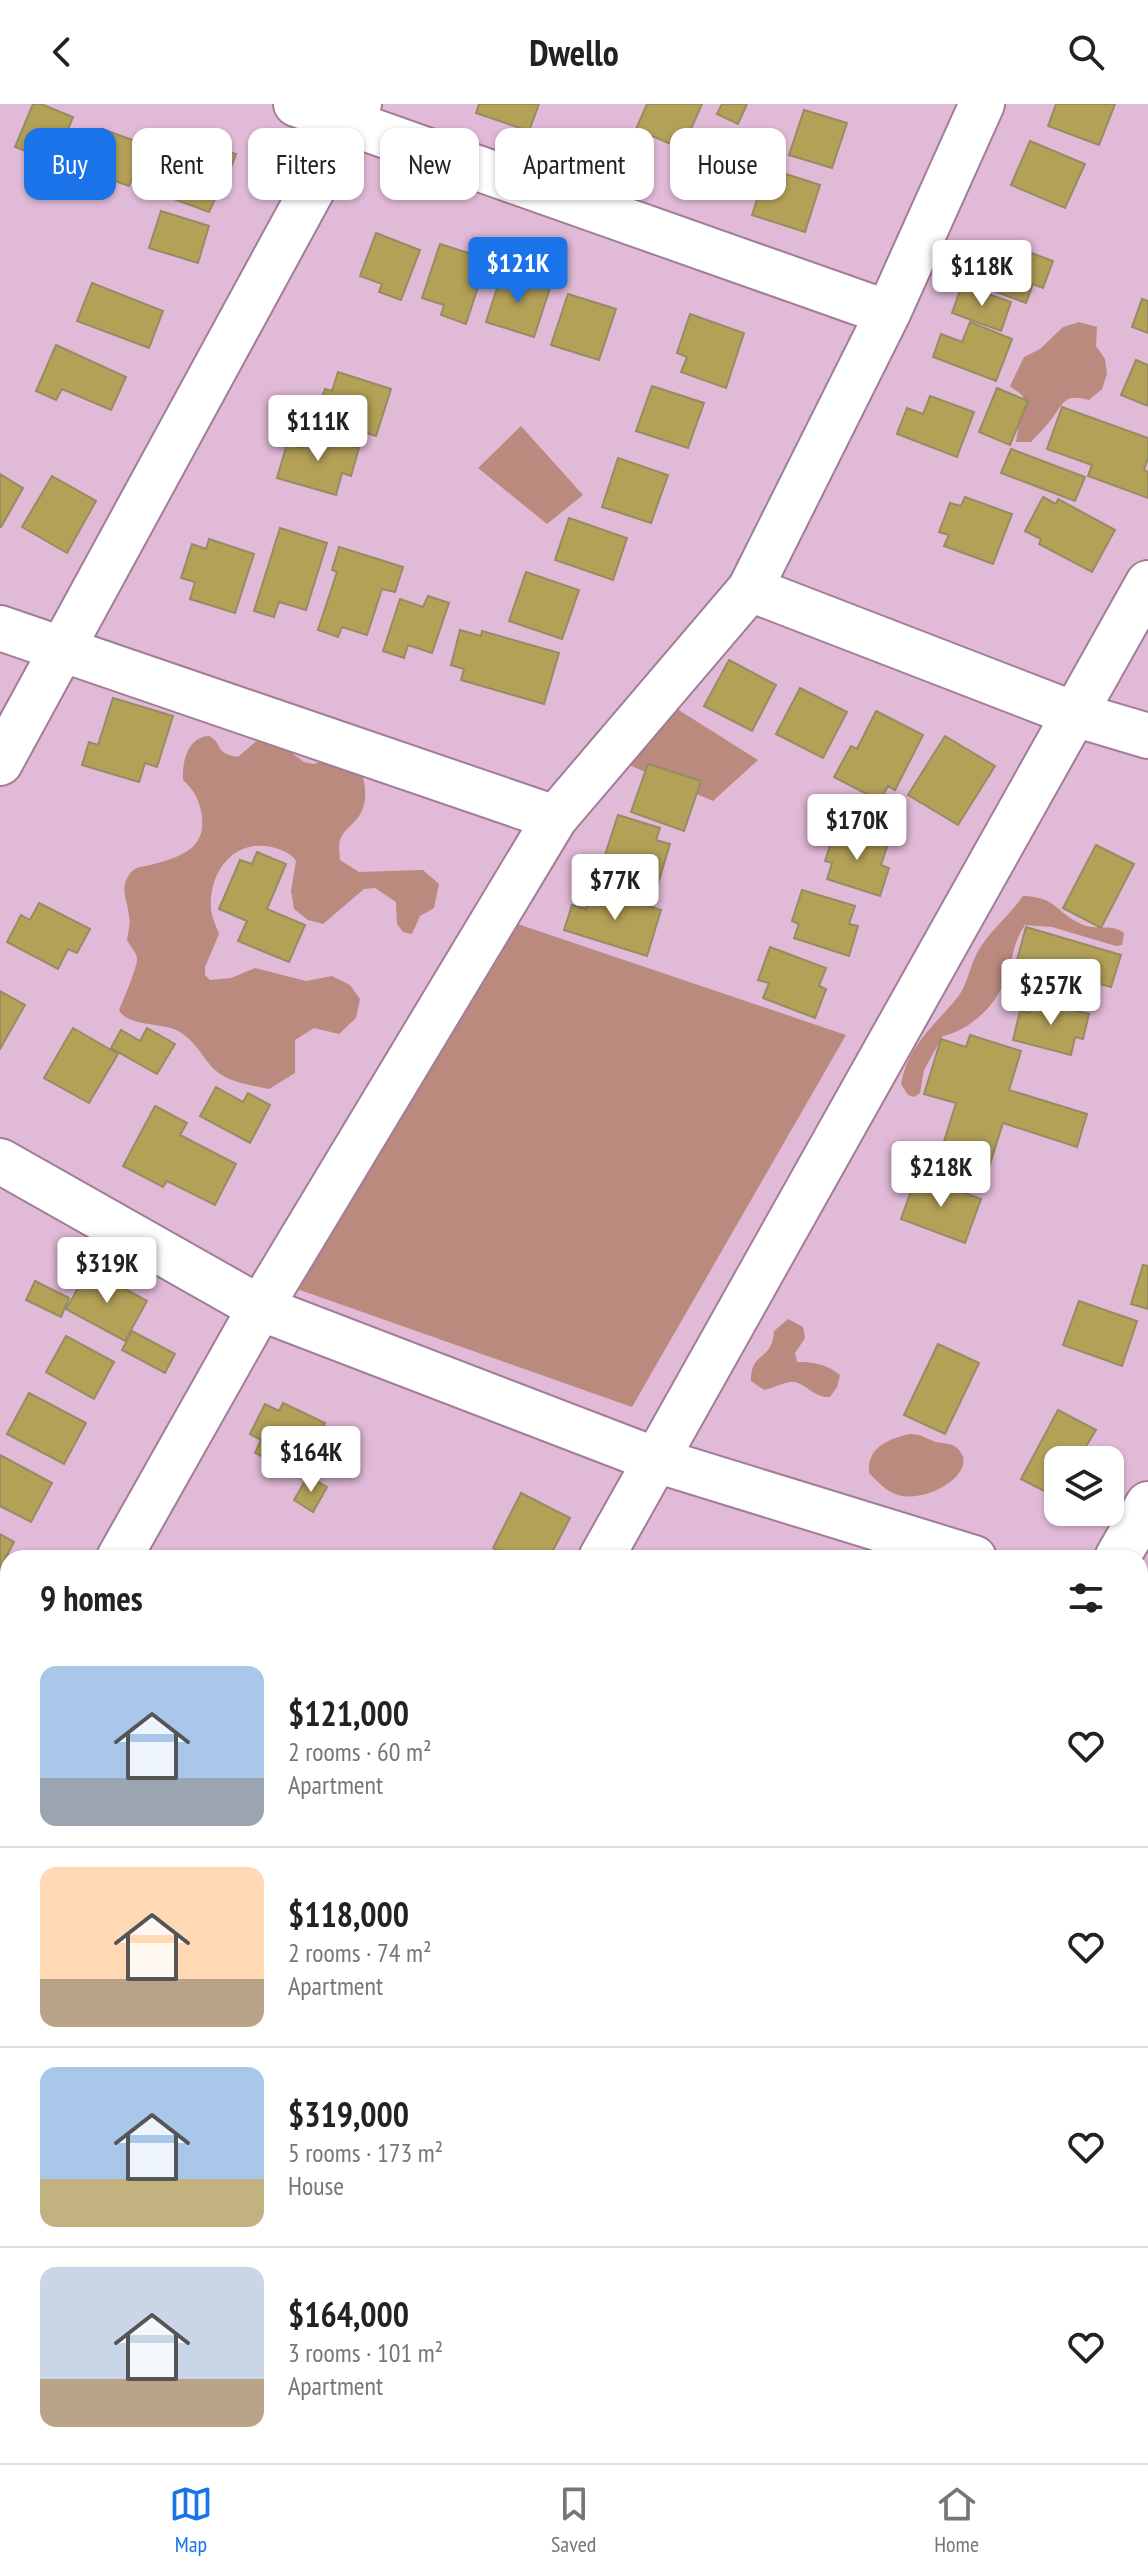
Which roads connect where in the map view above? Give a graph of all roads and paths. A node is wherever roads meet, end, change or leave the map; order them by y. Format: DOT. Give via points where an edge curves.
graph roads {
  1 [pos="296,104"];
  2 [pos="982,104"];
  3 [pos="354,114"];
  4 [pos="888,313"];
  5 [pos="1148,583"];
  6 [pos="750,589"];
  7 [pos="0,628"];
  8 [pos="61,648"];
  9 [pos="1074,714"];
  10 [pos="1148,736"];
  11 [pos="0,763"];
  12 [pos="555,818"];
  13 [pos="0,1161"];
  14 [pos="260,1308"];
  15 [pos="656,1460"];
  16 [pos="1148,1504"];
  17 [pos="124,1550"];
  18 [pos="605,1550"];
  19 [pos="948,1550"];
  20 [pos="1122,1550"];
  1 -- 3 [label="street"];
  2 -- 4 [label="street"];
  3 -- 4 [label="street"];
  3 -- 8 [label="street"];
  4 -- 6 [label="street"];
  5 -- 9 [label="street"];
  6 -- 9 [label="street"];
  6 -- 12 [label="street"];
  7 -- 8 [label="street"];
  8 -- 11 [label="street"];
  8 -- 12 [label="street"];
  9 -- 10 [label="street"];
  9 -- 15 [label="street"];
  12 -- 14 [label="street"];
  13 -- 14 [label="street"];
  14 -- 15 [label="street"];
  14 -- 17 [label="street"];
  15 -- 18 [label="street"];
  15 -- 19 [label="street"];
  16 -- 20 [label="street"];
}
